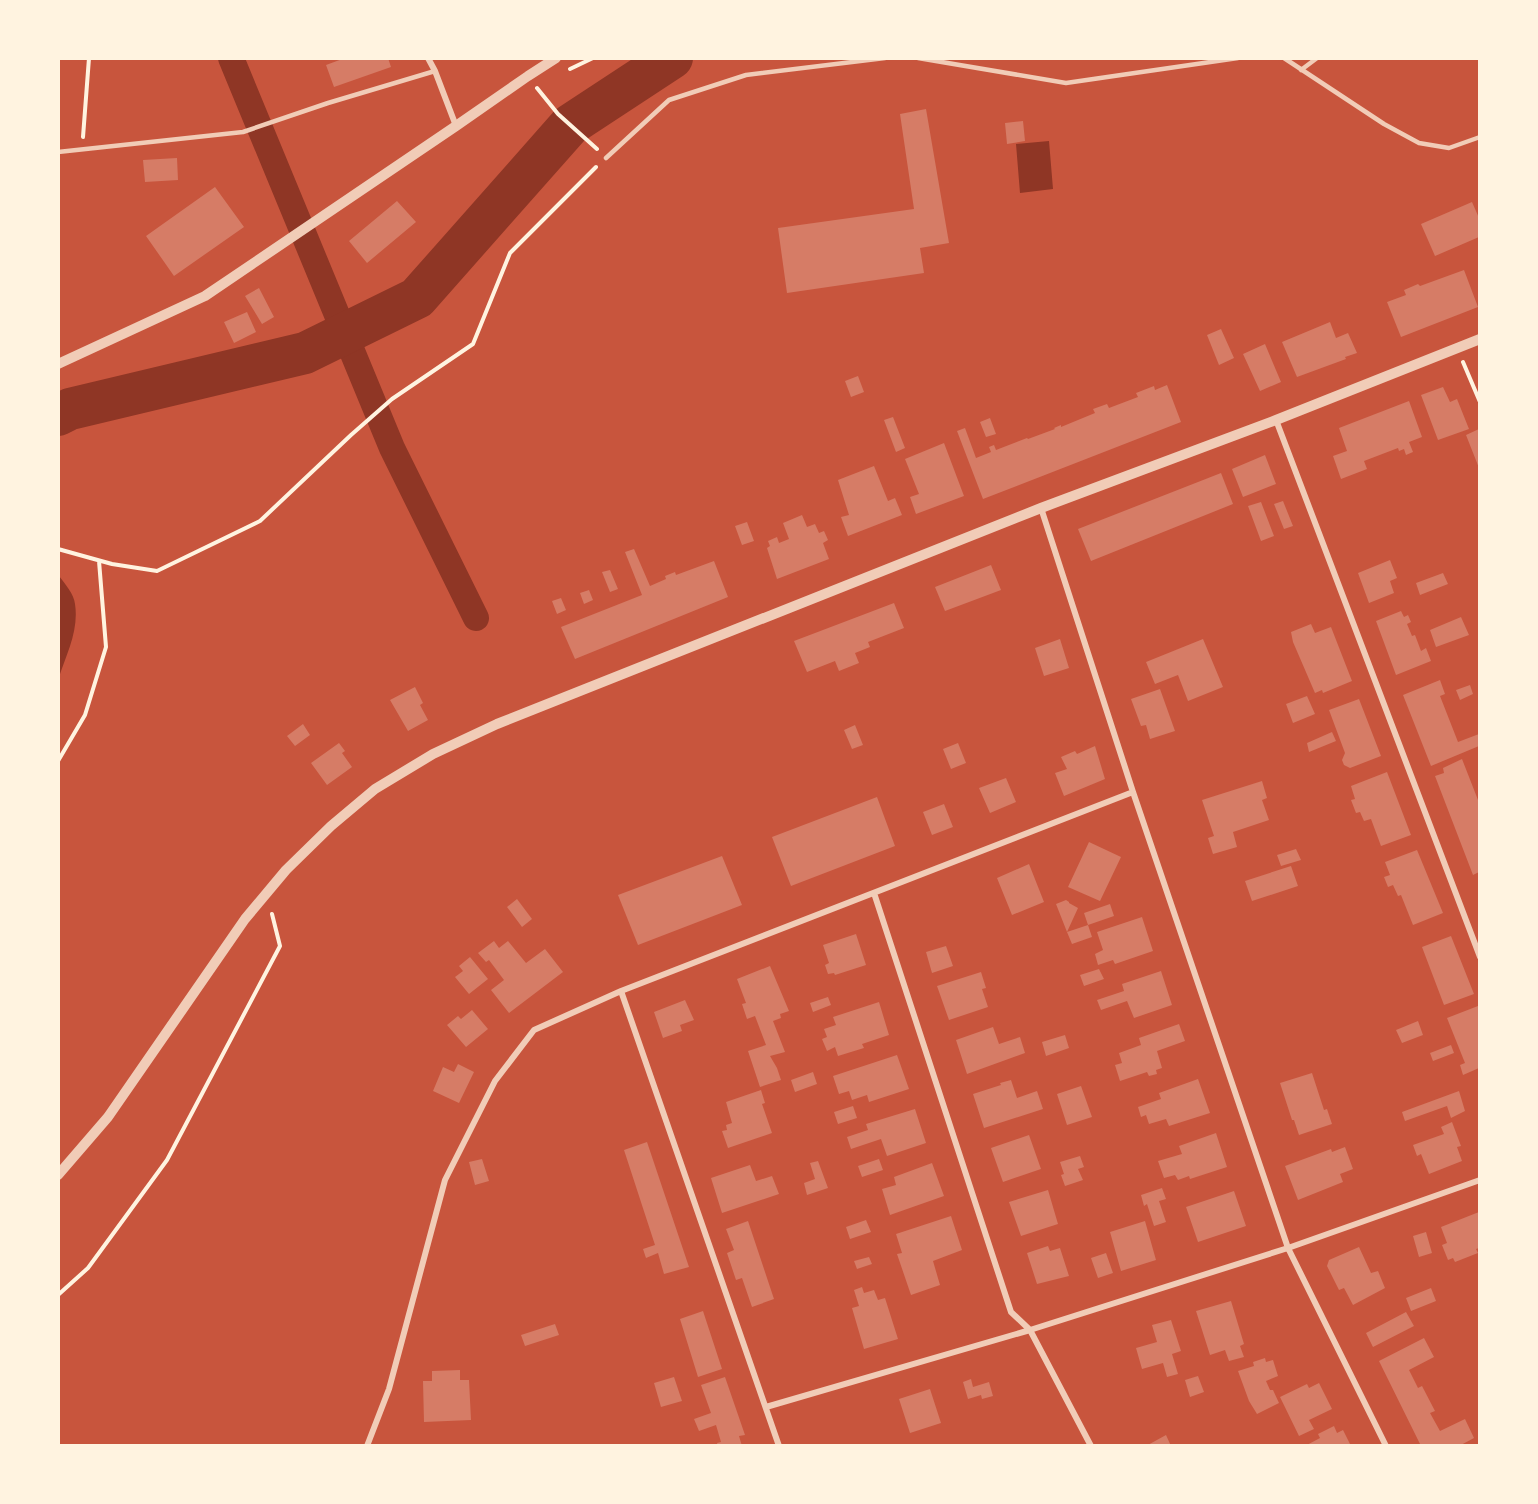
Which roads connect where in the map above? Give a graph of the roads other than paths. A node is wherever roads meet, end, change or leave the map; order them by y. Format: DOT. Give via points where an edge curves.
graph roads {
  1 [pos="428,58"];
  2 [pos="885,58"];
  3 [pos="918,58"];
  4 [pos="1238,58"];
  5 [pos="1284,58"];
  6 [pos="1317,58"];
  7 [pos="554,59"];
  8 [pos="1301,70"];
  9 [pos="435,71"];
  10 [pos="456,126"];
  11 [pos="1479,136"];
  12 [pos="58,152"];
  13 [pos="606,158"];
  14 [pos="1479,339"];
  15 [pos="58,364"];
  16 [pos="1276,420"];
  17 [pos="1041,508"];
  18 [pos="1133,792"];
  19 [pos="874,893"];
  20 [pos="1479,957"];
  21 [pos="621,990"];
  22 [pos="58,1175"];
  23 [pos="1479,1180"];
  24 [pos="1288,1248"];
  25 [pos="1030,1330"];
  26 [pos="766,1407"];
  27 [pos="367,1446"];
  28 [pos="779,1446"];
  29 [pos="1091,1446"];
  30 [pos="1386,1446"];
  1 -- 9 [label="street"];
  2 -- 13 [label="lane" via="746,75 669,100"];
  3 -- 4 [label="lane" via="1066,83"];
  5 -- 8 [label="lane"];
  6 -- 8 [label="lane"];
  7 -- 10 [label="street"];
  8 -- 11 [label="lane" via="1419,143 1449,148"];
  9 -- 10 [label="street"];
  9 -- 12 [label="lane" via="243,132"];
  10 -- 15 [label="street" via="205,296"];
  14 -- 16 [label="street"];
  16 -- 17 [label="street"];
  16 -- 20 [label="street"];
  17 -- 18 [label="street"];
  17 -- 22 [label="street" via="497,724 433,754 375,789 286,870 245,919 108,1117"];
  18 -- 19 [label="street"];
  18 -- 24 [label="street"];
  19 -- 21 [label="street"];
  19 -- 25 [label="street" via="1011,1312"];
  21 -- 26 [label="street"];
  21 -- 27 [label="street" via="534,1030 495,1081 445,1180 389,1389"];
  23 -- 24 [label="street"];
  24 -- 25 [label="street"];
  24 -- 30 [label="street"];
  25 -- 26 [label="street"];
  25 -- 29 [label="street"];
  26 -- 28 [label="street"];
}
